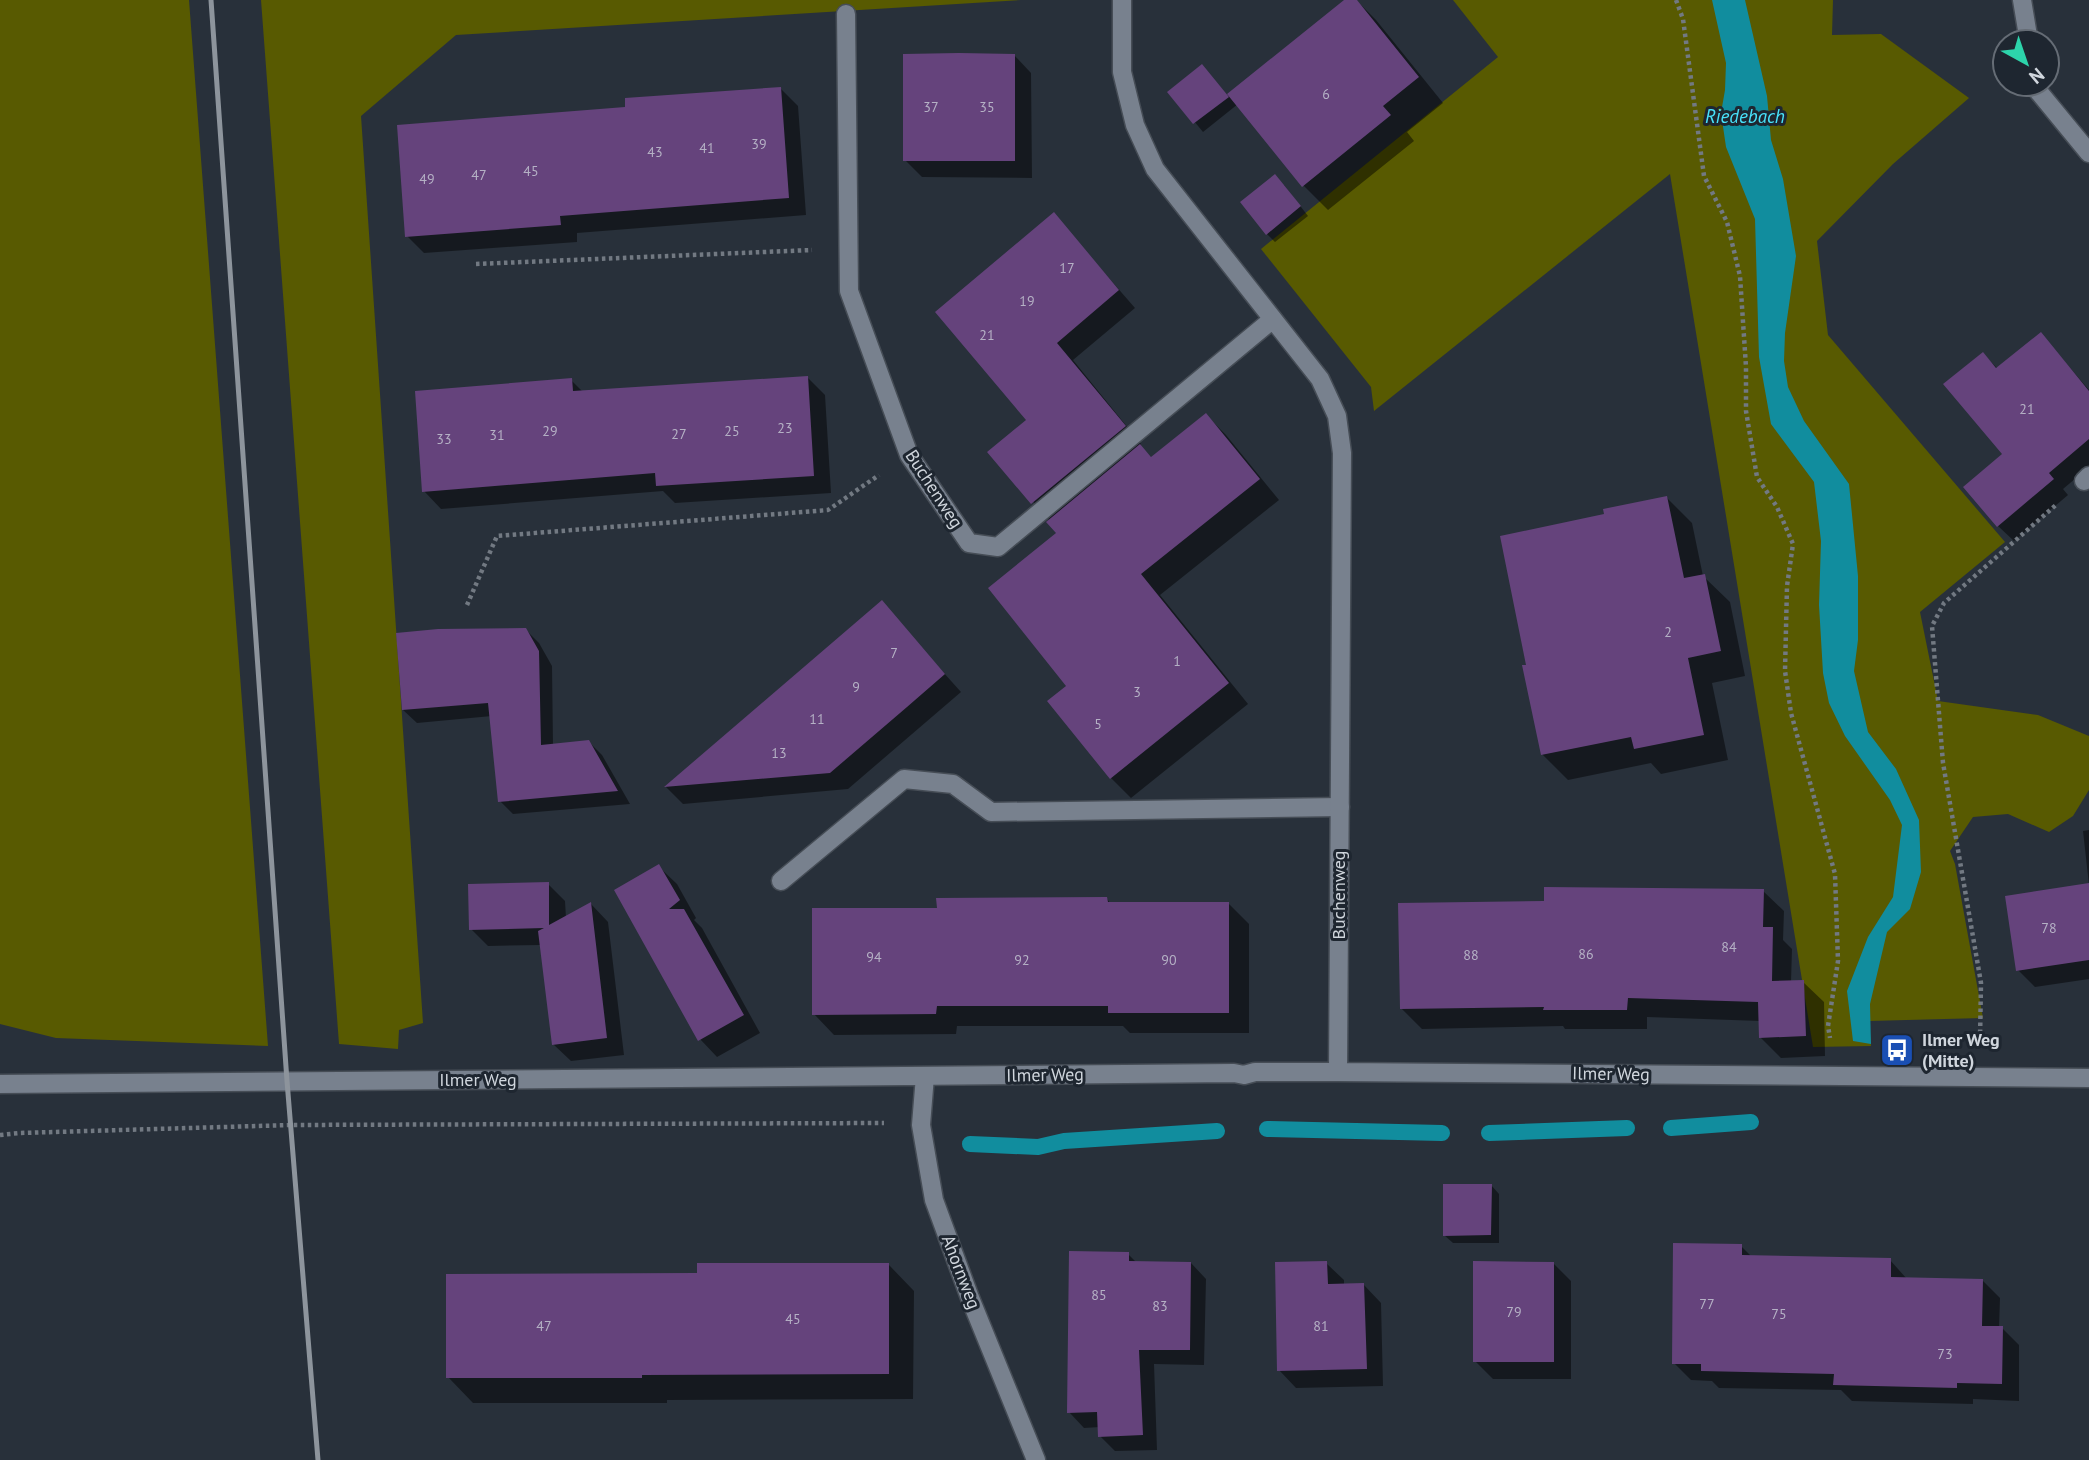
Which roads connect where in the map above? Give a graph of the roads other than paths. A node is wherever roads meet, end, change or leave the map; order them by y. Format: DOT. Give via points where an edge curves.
graph roads {
  1 [pos="1122,0"];
  2 [pos="2022,0"];
  3 [pos="846,14"];
  4 [pos="2027,28"];
  5 [pos="2044,98"];
  6 [pos="2089,153"];
  7 [pos="1273,319"];
  8 [pos="1340,807"];
  9 [pos="780,881"];
  10 [pos="1338,1072"];
  11 [pos="925,1076"];
  12 [pos="2089,1078"];
  13 [pos="0,1084"];
  14 [pos="1036,1460"];
  1 -- 7 [label="street, Buchenweg" via="1122,72 1135,125 1155,169"];
  2 -- 4 [label="street"];
  3 -- 7 [label="street, Buchenweg" via="849,291 908,455 969,543 998,547"];
  5 -- 6 [label="street"];
  7 -- 8 [label="street, Buchenweg" via="1320,380 1337,416 1342,453"];
  8 -- 9 [label="street" via="991,812 953,784 904,779"];
  8 -- 10 [label="street, Buchenweg"];
  10 -- 11 [label="street, Ilmer Weg"];
  10 -- 12 [label="street, Ilmer Weg"];
  11 -- 13 [label="street, Ilmer Weg"];
  11 -- 14 [label="street, Ahornweg" via="921,1125 934,1200"];
}
